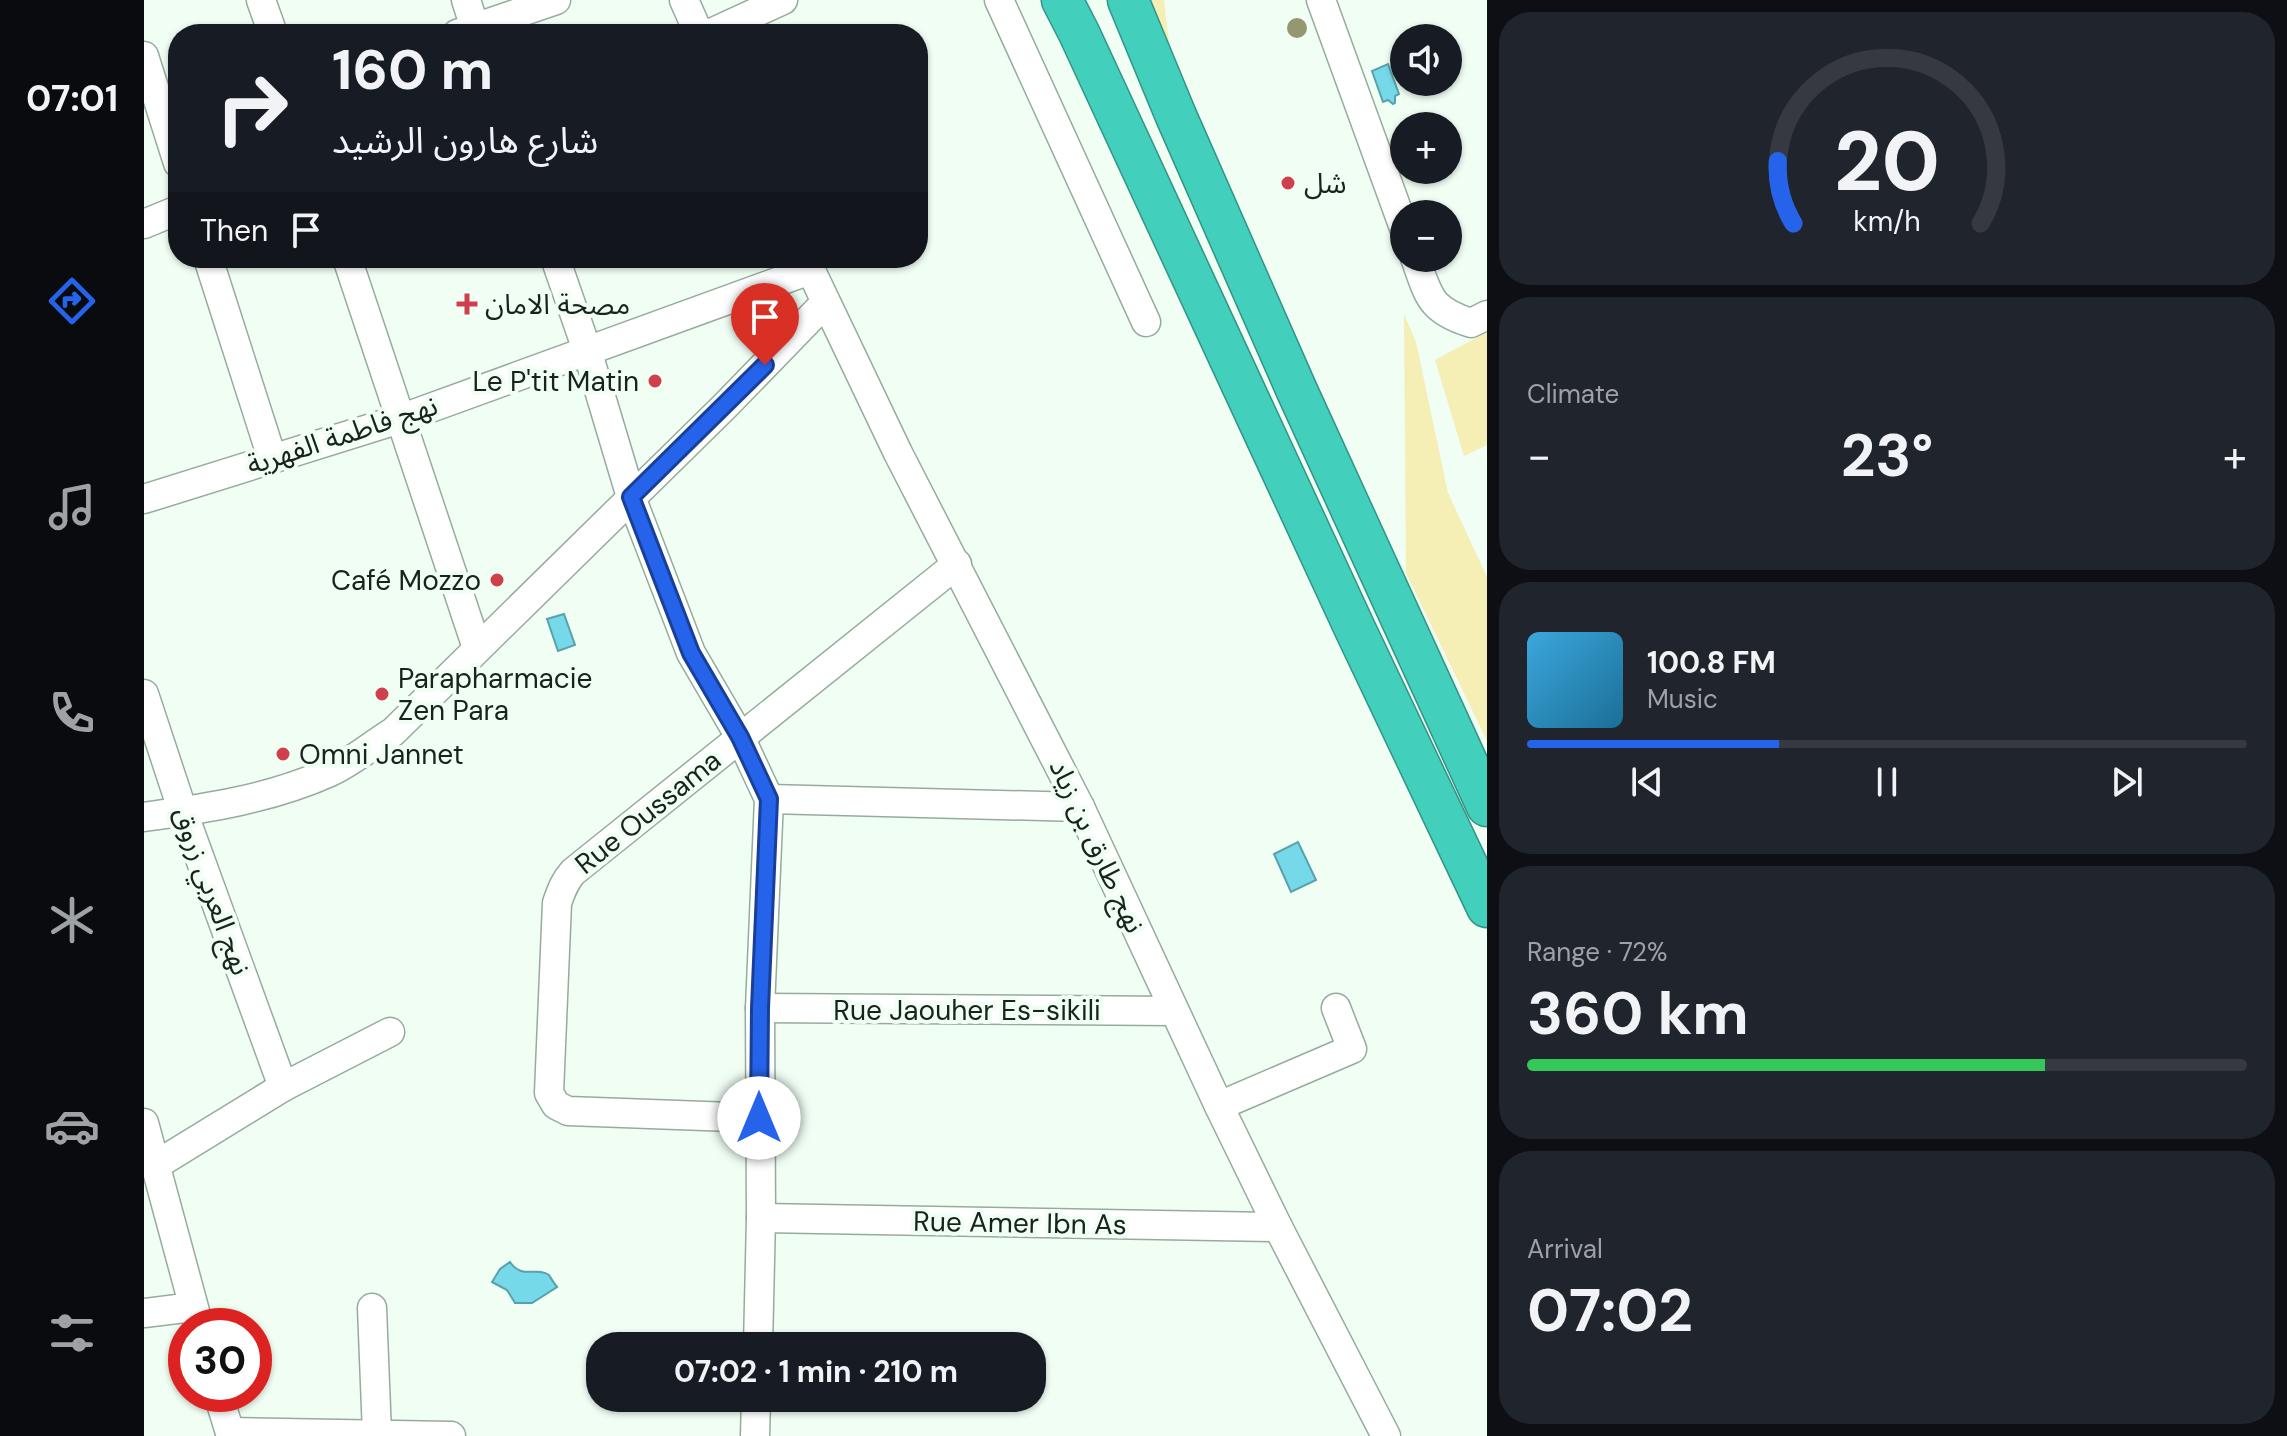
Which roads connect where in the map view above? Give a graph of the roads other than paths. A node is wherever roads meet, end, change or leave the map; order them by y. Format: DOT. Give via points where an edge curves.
graph roads {
  1 [pos="261,0"];
  2 [pos="466,0"];
  3 [pos="556,0"];
  4 [pos="684,0"];
  5 [pos="783,0"];
  6 [pos="999,0"];
  7 [pos="1062,0"];
  8 [pos="1321,0"];
  9 [pos="1131,3"];
  10 [pos="269,24"];
  11 [pos="469,24"];
  12 [pos="492,24"];
  13 [pos="695,24"];
  14 [pos="731,24"];
  15 [pos="144,56"];
  16 [pos="168,132"];
  17 [pos="1394,200"];
  18 [pos="168,214"];
  19 [pos="144,224"];
  20 [pos="211,268"];
  21 [pos="350,268"];
  22 [pos="558,268"];
  23 [pos="798,268"];
  24 [pos="810,268"];
  25 [pos="1420,272"];
  26 [pos="825,303"];
  27 [pos="1487,315"];
  28 [pos="1146,322"];
  29 [pos="587,350"];
  30 [pos="400,419"];
  31 [pos="272,458"];
  32 [pos="631,497"];
  33 [pos="144,499"];
  34 [pos="957,564"];
  35 [pos="477,648"];
  36 [pos="144,694"];
  37 [pos="740,737"];
  38 [pos="769,799"];
  39 [pos="1487,806"];
  40 [pos="1080,807"];
  41 [pos="183,812"];
  42 [pos="144,817"];
  43 [pos="1487,907"];
  44 [pos="760,1008"];
  45 [pos="1336,1008"];
  46 [pos="1174,1011"];
  47 [pos="390,1032"];
  48 [pos="283,1087"];
  49 [pos="1219,1106"];
  50 [pos="759,1118"];
  51 [pos="144,1123"];
  52 [pos="156,1165"];
  53 [pos="761,1218"];
  54 [pos="1278,1227"];
  55 [pos="194,1308"];
  56 [pos="372,1308"];
  57 [pos="144,1313"];
  58 [pos="168,1314"];
  59 [pos="758,1332"];
  60 [pos="223,1412"];
  61 [pos="756,1412"];
  62 [pos="230,1434"];
  63 [pos="377,1434"];
  64 [pos="451,1436"];
  65 [pos="755,1436"];
  66 [pos="1386,1436"];
  1 -- 10 [label="street"];
  2 -- 11 [label="street"];
  3 -- 12 [label="street"];
  4 -- 13 [label="street"];
  5 -- 14 [label="street"];
  6 -- 28 [label="street"];
  7 -- 43 [label="highway"];
  8 -- 17 [label="street"];
  9 -- 39 [label="highway" via="1297,391"];
  15 -- 16 [label="street"];
  18 -- 19 [label="street"];
  20 -- 31 [label="street"];
  21 -- 30 [label="street"];
  22 -- 29 [label="street"];
  23 -- 29 [label="street, نهج فاطمة الفهرية"];
  24 -- 26 [label="street, نهج طارق بن زياد"];
  25 -- 27 [label="street" via="1441,311 1471,323"];
  26 -- 32 [label="street"];
  26 -- 34 [label="street, نهج طارق بن زياد"];
  29 -- 30 [label="street, نهج فاطمة الفهرية"];
  29 -- 32 [label="street"];
  30 -- 31 [label="street, نهج فاطمة الفهرية"];
  30 -- 35 [label="street"];
  31 -- 33 [label="street, نهج فاطمة الفهرية"];
  32 -- 35 [label="street"];
  32 -- 37 [label="street" via="691,653"];
  34 -- 37 [label="street, Rue Oussama"];
  34 -- 40 [label="street, نهج طارق بن زياد"];
  35 -- 41 [label="street" via="393,732 332,771 238,803"];
  36 -- 41 [label="street, نهج العربي زروق"];
  37 -- 38 [label="street"];
  37 -- 50 [label="street, Rue Oussama" via="565,881 557,903 549,1093 568,1111"];
  38 -- 40 [label="street"];
  38 -- 44 [label="street"];
  40 -- 46 [label="street, نهج طارق بن زياد"];
  41 -- 42 [label="street"];
  41 -- 48 [label="street, نهج العربي زروق"];
  44 -- 46 [label="street, Rue Jaouher Es-sikili"];
  44 -- 50 [label="street"];
  45 -- 49 [label="street" via="1352,1049"];
  46 -- 49 [label="street, نهج طارق بن زياد"];
  47 -- 48 [label="street"];
  48 -- 52 [label="street"];
  49 -- 54 [label="street, نهج طارق بن زياد"];
  50 -- 53 [label="street"];
  51 -- 52 [label="street"];
  52 -- 55 [label="street"];
  53 -- 54 [label="street, Rue Amer Ibn As"];
  53 -- 59 [label="street"];
  54 -- 66 [label="street, نهج طارق بن زياد"];
  56 -- 63 [label="street"];
  57 -- 58 [label="street"];
  60 -- 62 [label="street"];
  61 -- 65 [label="street"];
  62 -- 63 [label="street"];
  63 -- 64 [label="street"];
}
